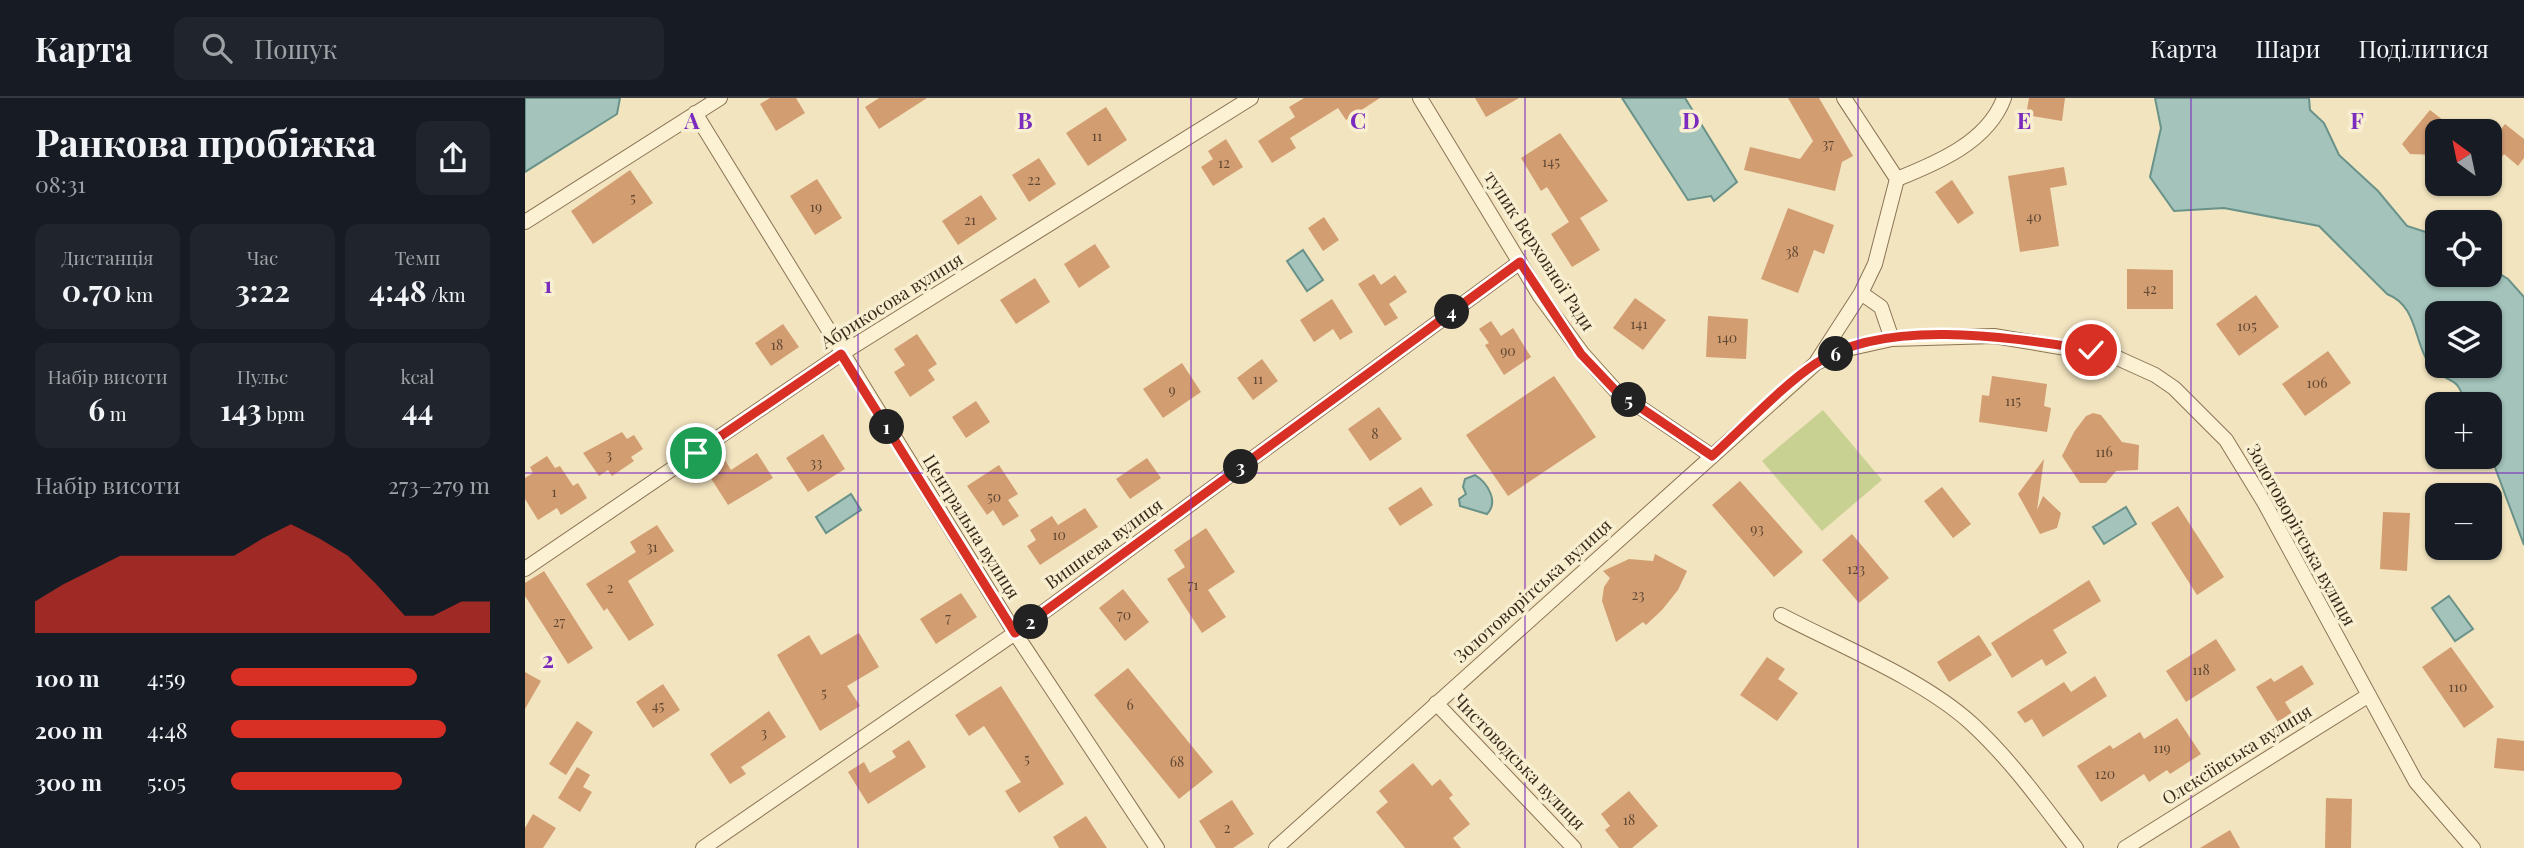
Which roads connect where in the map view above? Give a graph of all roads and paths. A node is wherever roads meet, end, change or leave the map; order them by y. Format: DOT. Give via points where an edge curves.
graph roads {
  1 [pos="720,98"];
  2 [pos="1251,98"];
  3 [pos="1420,98"];
  4 [pos="1844,98"];
  5 [pos="2004,98"];
  6 [pos="695,113"];
  7 [pos="1897,179"];
  8 [pos="525,222"];
  9 [pos="1520,262"];
  10 [pos="1861,293"];
  11 [pos="1892,339"];
  12 [pos="841,354"];
  13 [pos="1816,363"];
  14 [pos="1712,456"];
  15 [pos="525,569"];
  16 [pos="1781,615"];
  17 [pos="1015,633"];
  18 [pos="2369,695"];
  19 [pos="1436,703"];
  20 [pos="703,848"];
  21 [pos="1157,848"];
  22 [pos="1276,848"];
  23 [pos="1574,848"];
  24 [pos="2075,848"];
  25 [pos="2125,848"];
  26 [pos="2473,848"];
  1 -- 6 [label="street"];
  2 -- 12 [label="street, Абрикосова вулиця"];
  3 -- 9 [label="street, тупик Верховної Ради"];
  4 -- 7 [label="street"];
  5 -- 7 [label="street" via="1983,132 1930,166"];
  6 -- 8 [label="street"];
  6 -- 12 [label="street, Центральна вулиця"];
  7 -- 10 [label="street, Золотоворітська вулиця" via="1878,256"];
  9 -- 14 [label="street, тупик Верховної Ради" via="1581,354 1616,391"];
  9 -- 17 [label="street, Вишнева вулиця"];
  10 -- 11 [label="street" via="1881,307"];
  10 -- 13 [label="street, Золотоворітська вулиця"];
  11 -- 13 [label="street, Золотоворітська вулиця" via="1847,349"];
  11 -- 18 [label="street, Золотоворітська вулиця" via="1994,336 2091,350 2155,375 2173,388 2226,440 2239,460"];
  12 -- 15 [label="street, Абрикосова вулиця"];
  12 -- 17 [label="street, Центральна вулиця"];
  13 -- 14 [label="street, Золотоворітська вулиця"];
  14 -- 19 [label="street, Золотоворітська вулиця"];
  16 -- 24 [label="street" via="1925,691 1970,722 2007,759"];
  17 -- 20 [label="street, Вишнева вулиця"];
  17 -- 21 [label="street, Центральна вулиця"];
  18 -- 25 [label="street, Олексіївська вулиця"];
  18 -- 26 [label="street, Золотоворітська вулиця" via="2416,782"];
  19 -- 22 [label="street, Золотоворітська вулиця"];
  19 -- 23 [label="street, Чистоводська вулиця"];
}
